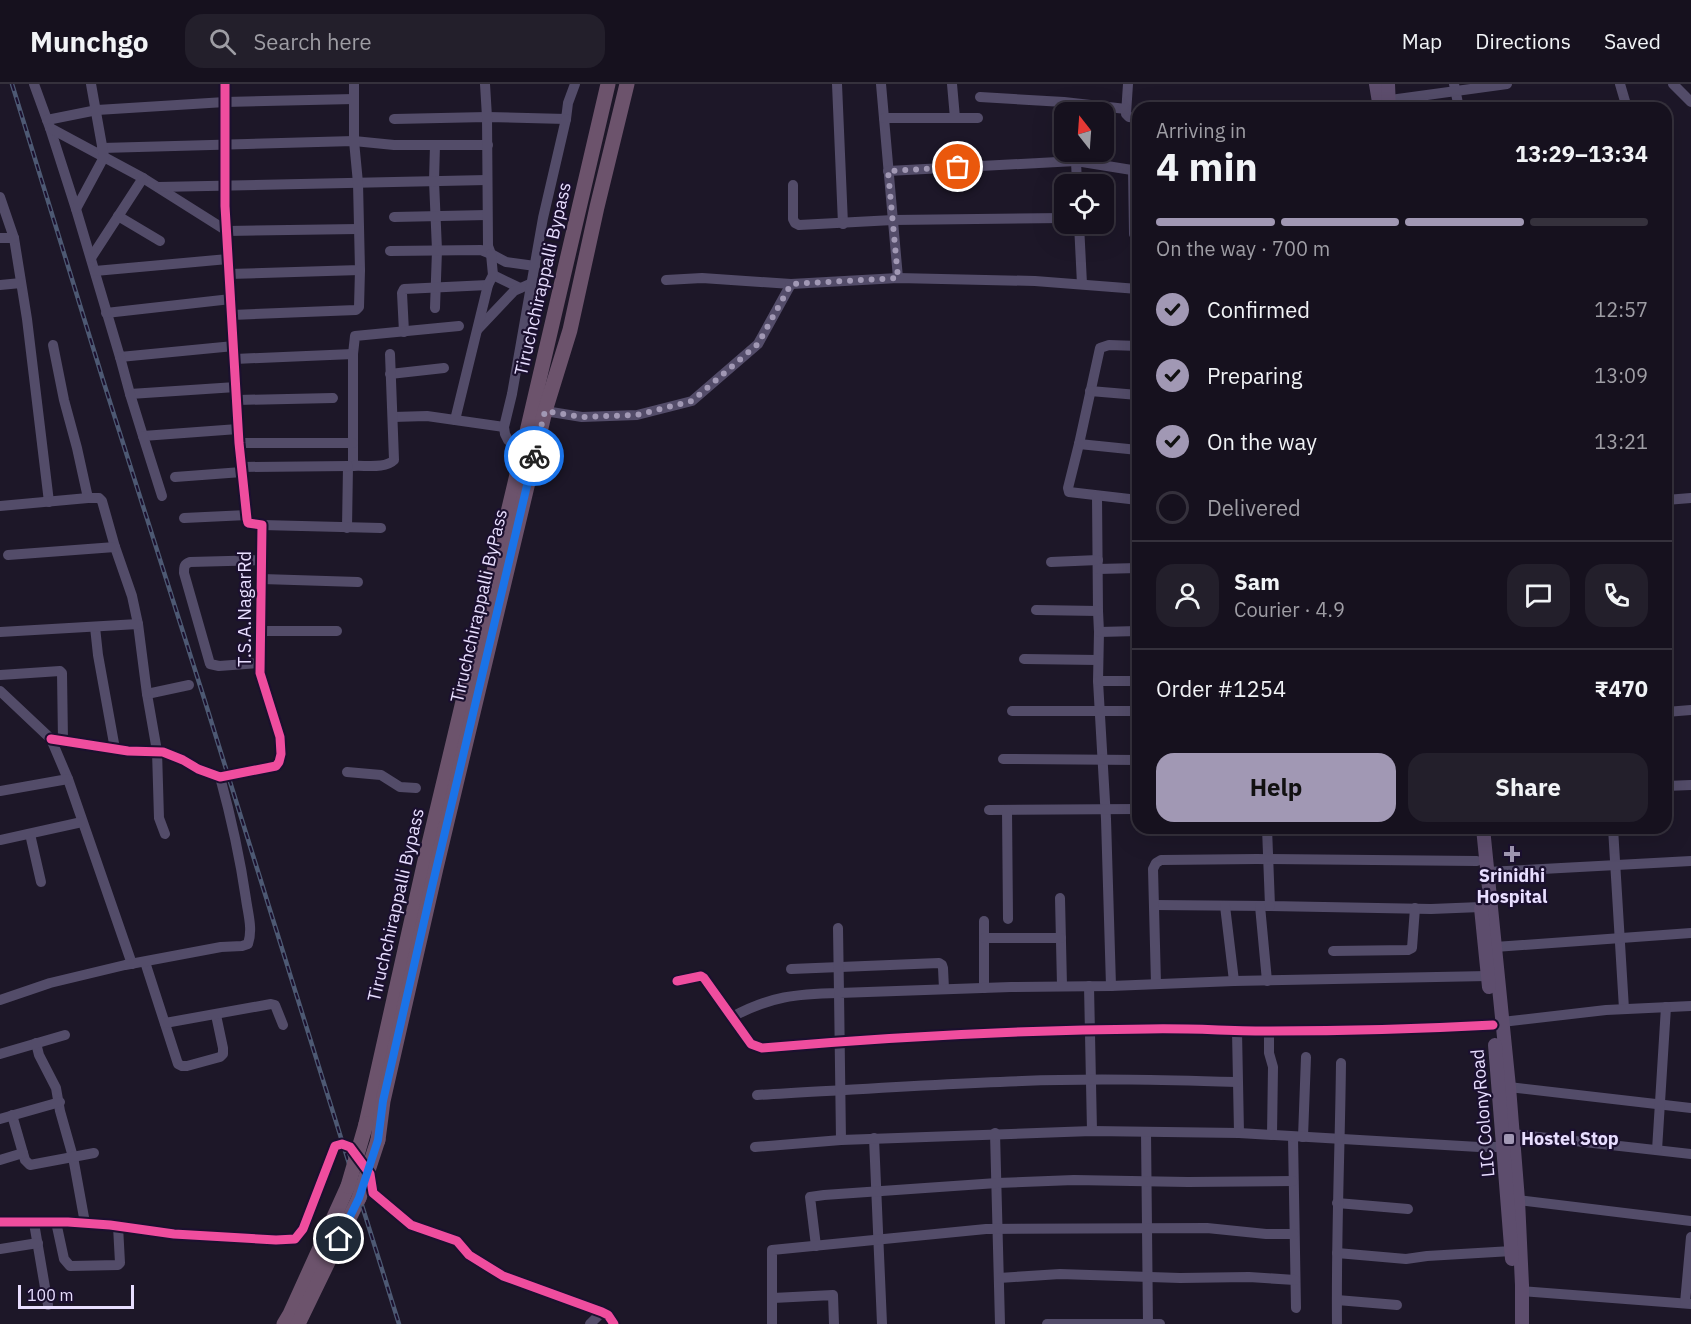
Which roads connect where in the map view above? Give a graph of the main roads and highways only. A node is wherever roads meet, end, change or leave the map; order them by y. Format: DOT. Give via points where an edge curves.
graph roads {
  1 [pos="608,84"];
  2 [pos="627,84"];
  3 [pos="1376,84"];
  4 [pos="1388,84"];
  5 [pos="1383,102"];
  6 [pos="1385,102"];
  7 [pos="540,406"];
  8 [pos="1475,834"];
  9 [pos="1484,834"];
  10 [pos="1492,955"];
  11 [pos="1498,1024"];
  12 [pos="378,1140"];
  13 [pos="1510,1143"];
  14 [pos="354,1192"];
  15 [pos="1519,1287"];
  16 [pos="284,1324"];
  17 [pos="298,1324"];
  18 [pos="1513,1324"];
  19 [pos="1522,1324"];
  1 -- 7 [label="highway, Tiruchchirappalli Bypass"];
  2 -- 7 [label="highway, Tiruchchirappalli ByPass" via="570,330 563,339"];
  3 -- 5 [label="main road"];
  4 -- 6 [label="main road"];
  7 -- 12 [label="highway, Tiruchchirappalli ByPass" via="383,1101"];
  7 -- 14 [label="highway, Tiruchchirappalli Bypass, bridge" via="515,483 424,865"];
  8 -- 10 [label="main road, LIC ColonyRoad" via="1481,907"];
  9 -- 10 [label="main road, LIC ColonyRoad"];
  10 -- 11 [label="main road, LIC ColonyRoad"];
  10 -- 11 [label="main road, LIC ColonyRoad" via="1488,976"];
  11 -- 13 [label="main road, LIC ColonyRoad"];
  11 -- 13 [label="main road, LIC ColonyRoad" via="1509,1087"];
  12 -- 14 [label="highway, Tiruchchirappalli Bypass, bridge"];
  13 -- 15 [label="main road" via="1518,1200"];
  13 -- 15 [label="main road, LIC ColonyRoad" via="1512,1251"];
  14 -- 16 [label="highway, Tiruchchirappalli Bypass"];
  14 -- 17 [label="highway, Tiruchchirappalli Bypass"];
  15 -- 18 [label="main road, LIC ColonyRoad"];
  15 -- 19 [label="main road"];
}
